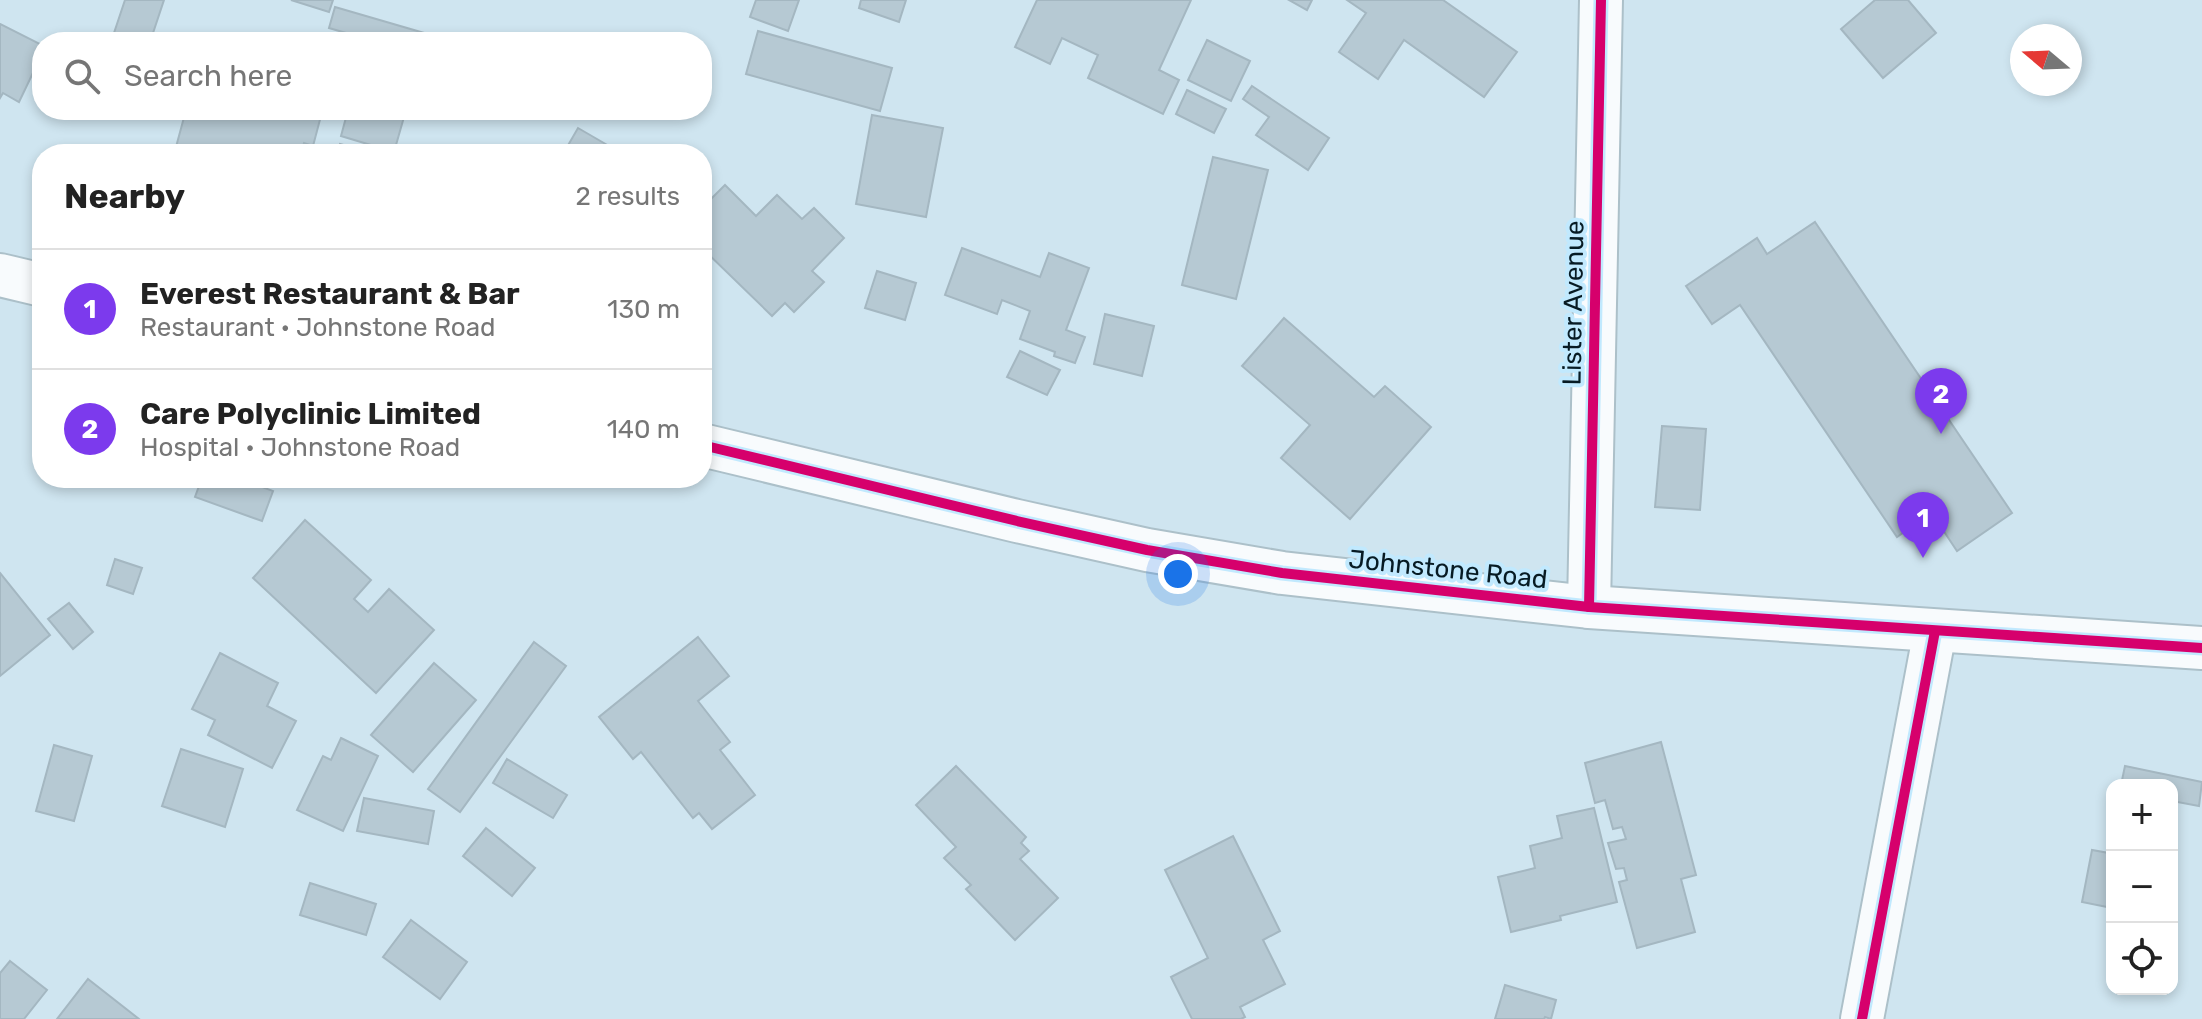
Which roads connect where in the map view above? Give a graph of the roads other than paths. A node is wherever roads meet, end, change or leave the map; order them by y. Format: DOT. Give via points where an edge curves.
graph roads {
  1 [pos="1601,0"];
  2 [pos="0,275"];
  3 [pos="32,283"];
  4 [pos="712,447"];
  5 [pos="1589,607"];
  6 [pos="1935,631"];
  7 [pos="2202,648"];
  8 [pos="1862,1019"];
  1 -- 5 [label="street, Lister Avenue"];
  2 -- 3 [label="street"];
  4 -- 5 [label="street, Johnstone Road" via="1147,550 1282,573"];
  5 -- 6 [label="street, Johnstone Road"];
  6 -- 7 [label="street, Johnstone Road"];
  6 -- 8 [label="street"];
}
